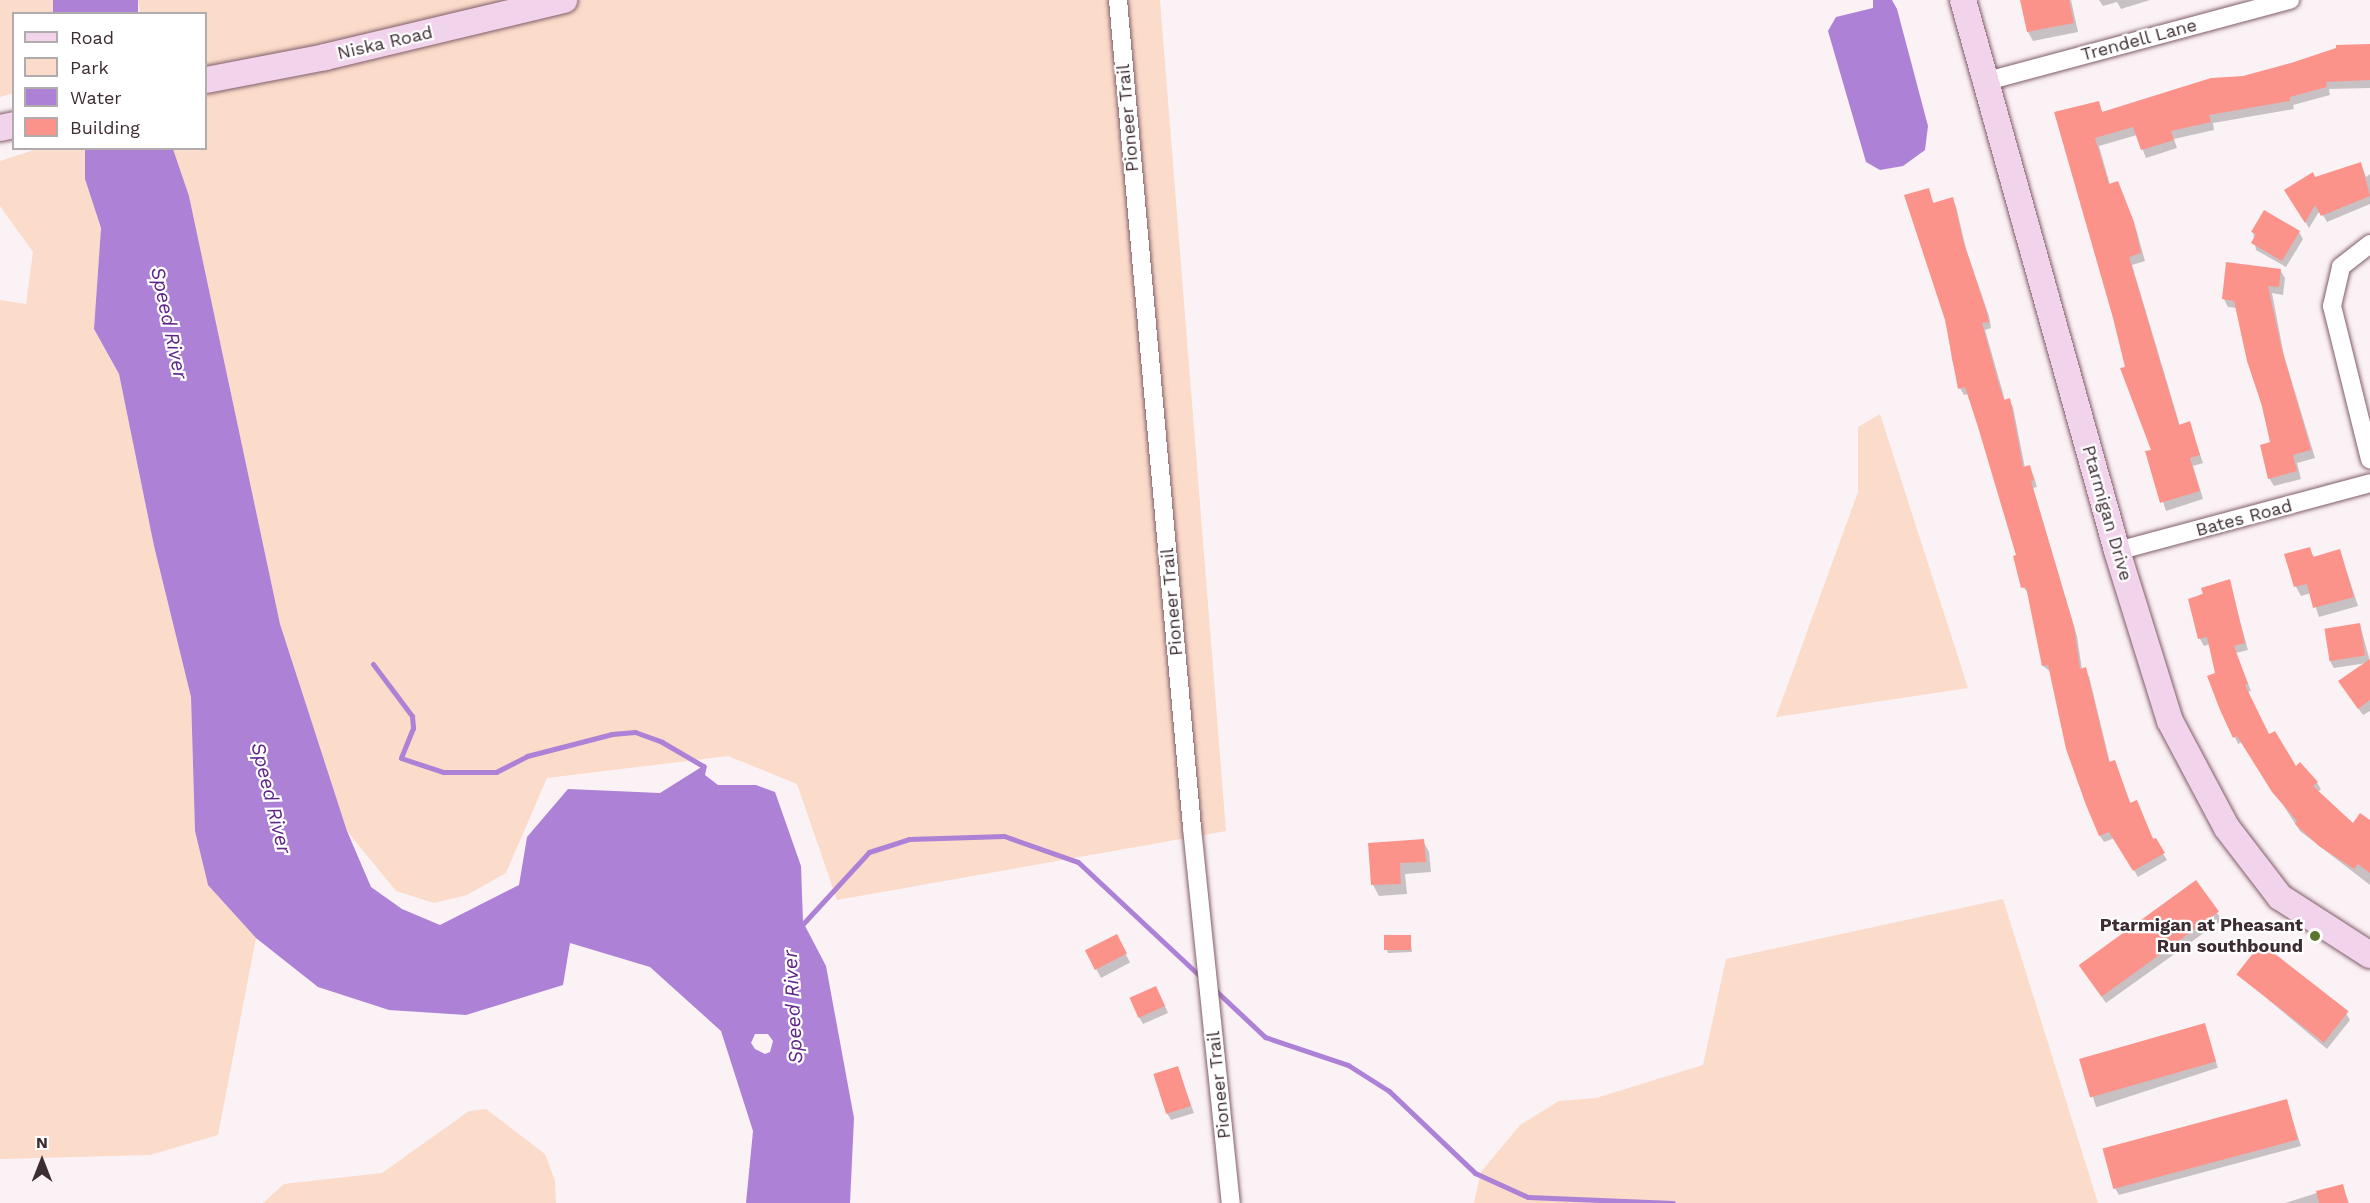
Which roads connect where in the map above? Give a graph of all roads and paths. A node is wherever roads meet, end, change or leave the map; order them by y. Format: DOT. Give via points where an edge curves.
graph roads {
  1 [pos="564,0"];
  2 [pos="1118,0"];
  3 [pos="1963,0"];
  4 [pos="2290,0"];
  5 [pos="207,80"];
  6 [pos="1987,81"];
  7 [pos="2370,244"];
  8 [pos="2370,459"];
  9 [pos="2370,483"];
  10 [pos="2116,551"];
  11 [pos="2370,955"];
  12 [pos="1231,1203"];
  1 -- 5 [label="street, Niska Road" via="325,57"];
  2 -- 12 [label="street, Pioneer Trail"];
  3 -- 6 [label="street, Ptarmigan Drive"];
  4 -- 6 [label="street, Trendell Lane"];
  6 -- 10 [label="street, Ptarmigan Drive"];
  7 -- 8 [label="street" via="2341,267 2332,306"];
  9 -- 10 [label="street, Bates Road"];
  10 -- 11 [label="street, Ptarmigan Drive" via="2170,721 2226,828 2280,897"];
}
